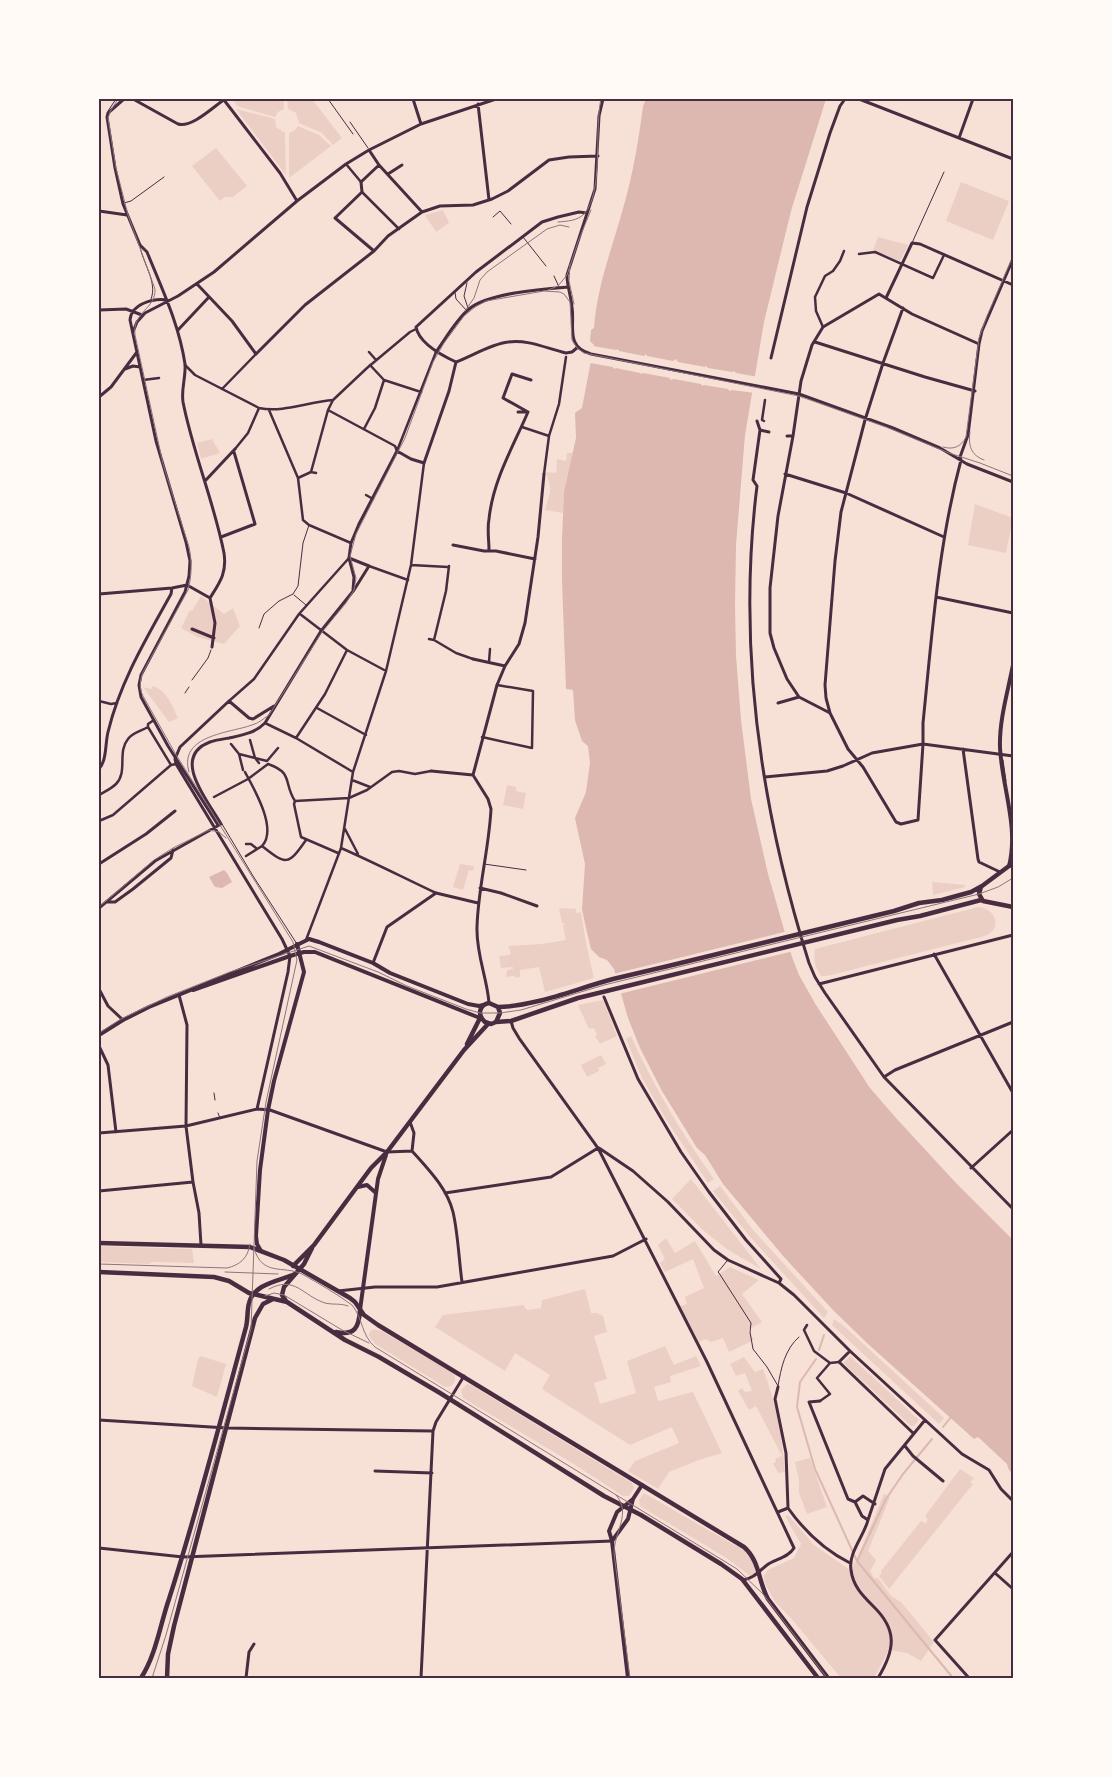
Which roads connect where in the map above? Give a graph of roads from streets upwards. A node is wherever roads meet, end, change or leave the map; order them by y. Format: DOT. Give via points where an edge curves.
graph roads {
  1 [pos="124,99"];
  2 [pos="133,99"];
  3 [pos="224,99"];
  4 [pos="413,99"];
  5 [pos="496,99"];
  6 [pos="603,99"];
  7 [pos="845,99"];
  8 [pos="859,99"];
  9 [pos="973,99"];
  10 [pos="478,104"];
  11 [pos="421,124"];
  12 [pos="958,138"];
  13 [pos="369,150"];
  14 [pos="598,156"];
  15 [pos="1013,160"];
  16 [pos="346,164"];
  17 [pos="379,165"];
  18 [pos="402,165"];
  19 [pos="388,174"];
  20 [pos="361,182"];
  21 [pos="362,192"];
  22 [pos="489,200"];
  23 [pos="297,201"];
  24 [pos="99,211"];
  25 [pos="422,212"];
  26 [pos="588,213"];
  27 [pos="127,215"];
  28 [pos="399,229"];
  29 [pos="374,251"];
  30 [pos="844,251"];
  31 [pos="859,254"];
  32 [pos="944,255"];
  33 [pos="1013,259"];
  34 [pos="903,265"];
  35 [pos="1003,281"];
  36 [pos="197,284"];
  37 [pos="1013,285"];
  38 [pos="568,287"];
  39 [pos="209,297"];
  40 [pos="886,298"];
  41 [pos="167,300"];
  42 [pos="903,308"];
  43 [pos="99,310"];
  44 [pos="132,311"];
  45 [pos="142,315"];
  46 [pos="823,327"];
  47 [pos="416,329"];
  48 [pos="178,330"];
  49 [pos="133,333"];
  50 [pos="815,342"];
  51 [pos="979,344"];
  52 [pos="578,347"];
  53 [pos="137,351"];
  54 [pos="369,352"];
  55 [pos="436,352"];
  56 [pos="256,354"];
  57 [pos="566,356"];
  58 [pos="770,358"];
  59 [pos="376,360"];
  60 [pos="456,362"];
  61 [pos="883,363"];
  62 [pos="185,365"];
  63 [pos="370,365"];
  64 [pos="140,367"];
  65 [pos="124,369"];
  66 [pos="185,375"];
  67 [pos="180,376"];
  68 [pos="159,378"];
  69 [pos="143,380"];
  70 [pos="384,380"];
  71 [pos="531,380"];
  72 [pos="222,389"];
  73 [pos="974,391"];
  74 [pos="421,392"];
  75 [pos="799,394"];
  76 [pos="99,397"];
  77 [pos="333,400"];
  78 [pos="765,400"];
  79 [pos="259,408"];
  80 [pos="269,410"];
  81 [pos="328,410"];
  82 [pos="518,412"];
  83 [pos="528,412"];
  84 [pos="866,418"];
  85 [pos="758,421"];
  86 [pos="764,421"];
  87 [pos="522,426"];
  88 [pos="364,430"];
  89 [pos="760,430"];
  90 [pos="769,432"];
  91 [pos="549,436"];
  92 [pos="787,436"];
  93 [pos="793,436"];
  94 [pos="235,450"];
  95 [pos="397,451"];
  96 [pos="961,460"];
  97 [pos="424,463"];
  98 [pos="311,472"];
  99 [pos="316,473"];
  100 [pos="544,474"];
  101 [pos="786,474"];
  102 [pos="298,478"];
  103 [pos="205,481"];
  104 [pos="1013,482"];
  105 [pos="846,493"];
  106 [pos="366,495"];
  107 [pos="373,499"];
  108 [pos="221,536"];
  109 [pos="944,537"];
  110 [pos="352,543"];
  111 [pos="453,545"];
  112 [pos="489,550"];
  113 [pos="348,558"];
  114 [pos="534,559"];
  115 [pos="411,565"];
  116 [pos="369,566"];
  117 [pos="408,580"];
  118 [pos="188,585"];
  119 [pos="172,588"];
  120 [pos="351,593"];
  121 [pos="99,594"];
  122 [pos="936,597"];
  123 [pos="210,598"];
  124 [pos="1013,613"];
  125 [pos="299,614"];
  126 [pos="192,629"];
  127 [pos="321,631"];
  128 [pos="214,638"];
  129 [pos="429,639"];
  130 [pos="434,640"];
  131 [pos="211,648"];
  132 [pos="490,649"];
  133 [pos="347,650"];
  134 [pos="474,659"];
  135 [pos="489,662"];
  136 [pos="1013,665"];
  137 [pos="505,666"];
  138 [pos="386,671"];
  139 [pos="497,685"];
  140 [pos="799,697"];
  141 [pos="99,701"];
  142 [pos="229,701"];
  143 [pos="117,703"];
  144 [pos="778,703"];
  145 [pos="274,706"];
  146 [pos="317,708"];
  147 [pos="830,712"];
  148 [pos="154,720"];
  149 [pos="265,723"];
  150 [pos="148,727"];
  151 [pos="366,735"];
  152 [pos="482,737"];
  153 [pos="296,738"];
  154 [pos="250,740"];
  155 [pos="231,744"];
  156 [pos="923,744"];
  157 [pos="278,748"];
  158 [pos="963,749"];
  159 [pos="176,754"];
  160 [pos="240,754"];
  161 [pos="1000,755"];
  162 [pos="1013,756"];
  163 [pos="255,758"];
  164 [pos="856,760"];
  165 [pos="176,764"];
  166 [pos="171,765"];
  167 [pos="260,765"];
  168 [pos="99,769"];
  169 [pos="431,771"];
  170 [pos="353,772"];
  171 [pos="473,775"];
  172 [pos="765,777"];
  173 [pos="248,778"];
  174 [pos="352,780"];
  175 [pos="371,787"];
  176 [pos="99,795"];
  177 [pos="214,797"];
  178 [pos="349,798"];
  179 [pos="295,801"];
  180 [pos="175,811"];
  181 [pos="99,821"];
  182 [pos="220,824"];
  183 [pos="214,827"];
  184 [pos="345,829"];
  185 [pos="306,840"];
  186 [pos="246,844"];
  187 [pos="262,846"];
  188 [pos="256,848"];
  189 [pos="341,848"];
  190 [pos="174,849"];
  191 [pos="338,854"];
  192 [pos="358,854"];
  193 [pos="246,856"];
  194 [pos="99,864"];
  195 [pos="1011,865"];
  196 [pos="1000,872"];
  197 [pos="982,886"];
  198 [pos="480,888"];
  199 [pos="436,893"];
  200 [pos="981,900"];
  201 [pos="107,902"];
  202 [pos="478,902"];
  203 [pos="537,906"];
  204 [pos="1013,907"];
  205 [pos="99,908"];
  206 [pos="1013,935"];
  207 [pos="306,940"];
  208 [pos="297,944"];
  209 [pos="289,953"];
  210 [pos="300,953"];
  211 [pos="934,954"];
  212 [pos="373,963"];
  213 [pos="819,984"];
  214 [pos="99,990"];
  215 [pos="178,994"];
  216 [pos="604,997"];
  217 [pos="489,1003"];
  218 [pos="483,1005"];
  219 [pos="498,1007"];
  220 [pos="480,1018"];
  221 [pos="122,1020"];
  222 [pos="511,1021"];
  223 [pos="496,1022"];
  224 [pos="1013,1022"];
  225 [pos="488,1024"];
  226 [pos="99,1035"];
  227 [pos="980,1035"];
  228 [pos="99,1046"];
  229 [pos="464,1050"];
  230 [pos="884,1077"];
  231 [pos="1013,1093"];
  232 [pos="257,1109"];
  233 [pos="268,1110"];
  234 [pos="410,1122"];
  235 [pos="186,1126"];
  236 [pos="1013,1130"];
  237 [pos="116,1132"];
  238 [pos="99,1133"];
  239 [pos="598,1148"];
  240 [pos="412,1151"];
  241 [pos="387,1152"];
  242 [pos="971,1168"];
  243 [pos="193,1182"];
  244 [pos="358,1187"];
  245 [pos="99,1191"];
  246 [pos="376,1193"];
  247 [pos="445,1193"];
  248 [pos="1013,1209"];
  249 [pos="646,1239"];
  250 [pos="99,1243"];
  251 [pos="201,1245"];
  252 [pos="314,1245"];
  253 [pos="261,1250"];
  254 [pos="292,1266"];
  255 [pos="99,1272"];
  256 [pos="297,1272"];
  257 [pos="462,1282"];
  258 [pos="779,1283"];
  259 [pos="363,1289"];
  260 [pos="336,1291"];
  261 [pos="254,1294"];
  262 [pos="275,1298"];
  263 [pos="287,1302"];
  264 [pos="360,1310"];
  265 [pos="807,1325"];
  266 [pos="334,1331"];
  267 [pos="850,1351"];
  268 [pos="839,1362"];
  269 [pos="830,1363"];
  270 [pos="464,1376"];
  271 [pos="778,1387"];
  272 [pos="450,1399"];
  273 [pos="820,1401"];
  274 [pos="99,1420"];
  275 [pos="925,1420"];
  276 [pos="218,1427"];
  277 [pos="227,1428"];
  278 [pos="433,1431"];
  279 [pos="913,1433"];
  280 [pos="905,1446"];
  281 [pos="375,1471"];
  282 [pos="432,1472"];
  283 [pos="943,1482"];
  284 [pos="642,1484"];
  285 [pos="633,1499"];
  286 [pos="1013,1501"];
  287 [pos="854,1502"];
  288 [pos="875,1504"];
  289 [pos="624,1506"];
  290 [pos="788,1508"];
  291 [pos="632,1509"];
  292 [pos="778,1512"];
  293 [pos="868,1520"];
  294 [pos="612,1541"];
  295 [pos="428,1547"];
  296 [pos="99,1548"];
  297 [pos="1013,1552"];
  298 [pos="192,1556"];
  299 [pos="183,1557"];
  300 [pos="850,1562"];
  301 [pos="757,1565"];
  302 [pos="767,1565"];
  303 [pos="759,1574"];
  304 [pos="995,1574"];
  305 [pos="742,1580"];
  306 [pos="1013,1589"];
  307 [pos="254,1644"];
  308 [pos="141,1678"];
  309 [pos="167,1678"];
  310 [pos="246,1678"];
  311 [pos="421,1678"];
  312 [pos="628,1678"];
  313 [pos="818,1678"];
  314 [pos="828,1678"];
  315 [pos="878,1678"];
  316 [pos="969,1678"];
  1 -- 27 [label="street" via="108,113 108,129"];
  2 -- 3 [label="street" via="182,125 190,124"];
  3 -- 23 [label="street"];
  4 -- 11 [label="street"];
  5 -- 10 [label="street"];
  6 -- 14 [label="street"];
  7 -- 58 [label="street" via="830,133 807,207"];
  8 -- 12 [label="street"];
  9 -- 12 [label="street"];
  10 -- 11 [label="street"];
  10 -- 22 [label="street"];
  11 -- 13 [label="street"];
  12 -- 15 [label="street"];
  13 -- 16 [label="street"];
  13 -- 17 [label="street"];
  14 -- 22 [label="street" via="549,160"];
  14 -- 26 [label="street" via="596,188"];
  16 -- 20 [label="street"];
  16 -- 23 [label="street"];
  17 -- 19 [label="street"];
  17 -- 20 [label="street"];
  18 -- 19 [label="street"];
  19 -- 25 [label="street"];
  20 -- 21 [label="street"];
  21 -- 28 [label="street"];
  21 -- 29 [label="street" via="335,218"];
  22 -- 25 [label="street" via="473,205 440,206"];
  23 -- 36 [label="street"];
  24 -- 27 [label="street"];
  25 -- 28 [label="street"];
  26 -- 38 [label="street" via="568,268"];
  26 -- 47 [label="street" via="550,219 522,237 455,291"];
  27 -- 41 [label="street"];
  28 -- 29 [label="street"];
  29 -- 56 [label="street" via="305,305"];
  30 -- 46 [label="street" via="833,271 825,276 815,297 816,311"];
  31 -- 34 [label="street" via="875,252"];
  32 -- 34 [label="street" via="920,244 912,244"];
  32 -- 34 [label="street" via="933,278"];
  32 -- 35 [label="street"];
  33 -- 35 [label="street"];
  34 -- 40 [label="street"];
  35 -- 37 [label="street"];
  35 -- 51 [label="street"];
  36 -- 39 [label="street"];
  36 -- 41 [label="street"];
  38 -- 52 [label="street" via="573,310 572,334"];
  38 -- 55 [label="street" via="480,302 468,310"];
  39 -- 48 [label="street"];
  39 -- 56 [label="street"];
  40 -- 42 [label="street"];
  40 -- 46 [label="street" via="879,294"];
  41 -- 44 [label="street" via="150,302"];
  41 -- 45 [label="street"];
  41 -- 48 [label="street"];
  42 -- 51 [label="street"];
  42 -- 61 [label="street"];
  43 -- 44 [label="street"];
  44 -- 45 [label="street"];
  44 -- 49 [label="street"];
  45 -- 49 [label="street"];
  46 -- 50 [label="street"];
  47 -- 55 [label="street"];
  47 -- 59 [label="street"];
  48 -- 62 [label="street"];
  49 -- 53 [label="street"];
  50 -- 61 [label="street"];
  50 -- 75 [label="street"];
  51 -- 73 [label="street"];
  52 -- 60 [label="street" via="566,353 527,343 508,342"];
  52 -- 75 [label="street" via="587,353"];
  53 -- 64 [label="street"];
  53 -- 65 [label="street"];
  54 -- 59 [label="street"];
  55 -- 60 [label="street"];
  55 -- 74 [label="street"];
  56 -- 72 [label="street"];
  57 -- 91 [label="street" via="559,404"];
  59 -- 63 [label="street"];
  60 -- 97 [label="street"];
  61 -- 73 [label="street"];
  61 -- 84 [label="street"];
  62 -- 66 [label="street"];
  62 -- 72 [label="street" via="195,375"];
  63 -- 70 [label="street"];
  63 -- 77 [label="street"];
  64 -- 65 [label="street"];
  64 -- 69 [label="street"];
  65 -- 76 [label="street"];
  66 -- 67 [label="street"];
  66 -- 103 [label="street" via="183,401"];
  68 -- 69 [label="street"];
  69 -- 118 [label="street" via="156,441 188,552"];
  70 -- 74 [label="street"];
  70 -- 88 [label="street" via="376,408"];
  71 -- 83 [label="street" via="512,374 503,398"];
  72 -- 79 [label="street"];
  73 -- 96 [label="street"];
  74 -- 95 [label="street"];
  75 -- 84 [label="street"];
  75 -- 93 [label="street"];
  77 -- 80 [label="street"];
  77 -- 81 [label="street"];
  78 -- 86 [label="street"];
  79 -- 80 [label="street"];
  79 -- 94 [label="street" via="248,433"];
  80 -- 102 [label="street"];
  81 -- 88 [label="street"];
  81 -- 98 [label="street"];
  82 -- 83 [label="street"];
  83 -- 87 [label="street"];
  84 -- 96 [label="street"];
  84 -- 105 [label="street"];
  85 -- 89 [label="street"];
  87 -- 91 [label="street"];
  87 -- 112 [label="street" via="504,463 493,497 488,521"];
  88 -- 95 [label="street" via="395,446"];
  89 -- 90 [label="street"];
  89 -- 172 [label="street" via="753,480 758,486 751,549 750,607"];
  91 -- 100 [label="street"];
  92 -- 93 [label="street"];
  93 -- 101 [label="street"];
  94 -- 103 [label="street"];
  94 -- 108 [label="street" via="255,524"];
  95 -- 97 [label="street"];
  95 -- 107 [label="street"];
  96 -- 104 [label="street"];
  96 -- 109 [label="street"];
  97 -- 115 [label="street"];
  98 -- 99 [label="street"];
  98 -- 102 [label="street"];
  100 -- 114 [label="street"];
  101 -- 105 [label="street"];
  101 -- 140 [label="street" via="770,588 770,633 786,679"];
  102 -- 110 [label="street" via="302,517 306,524"];
  103 -- 108 [label="street"];
  105 -- 109 [label="street"];
  105 -- 147 [label="street" via="839,522 826,673 826,698"];
  106 -- 107 [label="street"];
  107 -- 110 [label="street"];
  108 -- 123 [label="street" via="226,565"];
  109 -- 122 [label="street"];
  110 -- 113 [label="street"];
  111 -- 112 [label="street"];
  112 -- 114 [label="street"];
  113 -- 116 [label="street"];
  113 -- 120 [label="street" via="354,577"];
  113 -- 125 [label="street"];
  114 -- 137 [label="street" via="519,644"];
  115 -- 117 [label="street"];
  115 -- 130 [label="street" via="448,567 446,591"];
  116 -- 117 [label="street"];
  116 -- 120 [label="street"];
  117 -- 138 [label="street"];
  118 -- 119 [label="street"];
  118 -- 123 [label="street"];
  118 -- 148 [label="street" via="139,679 140,693"];
  119 -- 121 [label="street"];
  119 -- 143 [label="street" via="132,665"];
  120 -- 127 [label="street"];
  122 -- 124 [label="street"];
  122 -- 156 [label="street"];
  123 -- 128 [label="street"];
  125 -- 127 [label="street"];
  125 -- 142 [label="street" via="254,678"];
  126 -- 128 [label="street"];
  127 -- 133 [label="street"];
  127 -- 145 [label="street"];
  128 -- 131 [label="street"];
  129 -- 130 [label="street"];
  130 -- 134 [label="street"];
  132 -- 135 [label="street"];
  133 -- 138 [label="street"];
  133 -- 146 [label="street"];
  134 -- 135 [label="street"];
  135 -- 137 [label="street"];
  136 -- 161 [label="street" via="1000,732"];
  137 -- 139 [label="street"];
  138 -- 151 [label="street"];
  139 -- 152 [label="street"];
  139 -- 152 [label="street" via="533,690 532,748"];
  140 -- 144 [label="street"];
  140 -- 147 [label="street"];
  141 -- 143 [label="street"];
  142 -- 145 [label="street" via="249,718 256,718"];
  142 -- 159 [label="street"];
  143 -- 168 [label="street"];
  145 -- 149 [label="street"];
  146 -- 151 [label="street"];
  146 -- 153 [label="street"];
  147 -- 164 [label="street"];
  148 -- 150 [label="street"];
  148 -- 159 [label="street"];
  149 -- 153 [label="street"];
  149 -- 182 [label="street" via="246,734 206,744 194,755 191,767 194,778"];
  150 -- 166 [label="street"];
  150 -- 176 [label="street" via="127,740 120,778"];
  151 -- 170 [label="street"];
  152 -- 171 [label="street"];
  153 -- 170 [label="street"];
  154 -- 163 [label="street"];
  155 -- 160 [label="street"];
  156 -- 158 [label="street"];
  156 -- 164 [label="street" via="872,753"];
  156 -- 164 [label="street" via="918,820 896,822"];
  157 -- 163 [label="street" via="267,761"];
  158 -- 161 [label="street"];
  158 -- 196 [label="street" via="978,859"];
  159 -- 165 [label="street"];
  159 -- 182 [label="street"];
  160 -- 163 [label="street"];
  160 -- 173 [label="street"];
  161 -- 162 [label="street"];
  161 -- 195 [label="street" via="1013,839"];
  163 -- 167 [label="street"];
  164 -- 172 [label="street" via="827,770"];
  165 -- 166 [label="street"];
  165 -- 183 [label="street"];
  166 -- 181 [label="street" via="113,815"];
  167 -- 173 [label="street"];
  167 -- 179 [label="street" via="278,767 286,775"];
  169 -- 171 [label="street"];
  169 -- 175 [label="street" via="415,774 396,771"];
  170 -- 174 [label="street"];
  171 -- 198 [label="street" via="491,806"];
  172 -- 213 [label="street" via="778,847 807,958"];
  173 -- 177 [label="street"];
  173 -- 187 [label="street" via="265,814 267,834"];
  174 -- 175 [label="street"];
  174 -- 178 [label="street"];
  175 -- 178 [label="street"];
  178 -- 179 [label="street"];
  178 -- 184 [label="street"];
  179 -- 185 [label="street" via="300,834"];
  180 -- 194 [label="street"];
  182 -- 183 [label="street"];
  183 -- 190 [label="street"];
  183 -- 209 [label="street"];
  184 -- 189 [label="street"];
  184 -- 192 [label="street"];
  185 -- 187 [label="street" via="294,856 284,861"];
  185 -- 191 [label="street"];
  186 -- 188 [label="street"];
  187 -- 188 [label="street"];
  188 -- 193 [label="street"];
  189 -- 191 [label="street"];
  189 -- 192 [label="street"];
  190 -- 201 [label="street"];
  190 -- 201 [label="street" via="170,858 133,889 115,902"];
  191 -- 207 [label="street"];
  192 -- 199 [label="street"];
  195 -- 196 [label="main road"];
  196 -- 197 [label="main road"];
  197 -- 200 [label="main road"];
  197 -- 219 [label="main road" via="942,900 543,1000"];
  198 -- 202 [label="street"];
  198 -- 203 [label="street"];
  199 -- 202 [label="street"];
  199 -- 212 [label="street" via="387,927"];
  200 -- 204 [label="main road"];
  200 -- 222 [label="main road" via="578,998"];
  201 -- 205 [label="street"];
  202 -- 217 [label="street" via="477,945"];
  206 -- 211 [label="street"];
  207 -- 208 [label="street"];
  207 -- 212 [label="street" via="311,939"];
  208 -- 209 [label="street"];
  208 -- 210 [label="street"];
  209 -- 210 [label="street"];
  209 -- 215 [label="street"];
  209 -- 232 [label="street" via="288,972"];
  210 -- 220 [label="street" via="315,952"];
  210 -- 233 [label="street" via="304,972"];
  211 -- 213 [label="street"];
  211 -- 227 [label="street"];
  212 -- 218 [label="street" via="390,974 468,1004"];
  213 -- 230 [label="street"];
  214 -- 221 [label="street" via="108,1006"];
  215 -- 221 [label="street"];
  215 -- 235 [label="street" via="187,1025"];
  216 -- 258 [label="street" via="638,1079 665,1126 709,1192 781,1279"];
  217 -- 218 [label="main road"];
  217 -- 219 [label="main road"];
  218 -- 220 [label="main road"];
  219 -- 223 [label="main road" via="500,1013"];
  220 -- 225 [label="main road"];
  220 -- 229 [label="main road"];
  221 -- 226 [label="street"];
  222 -- 223 [label="main road"];
  222 -- 239 [label="street" via="519,1038"];
  223 -- 225 [label="main road"];
  224 -- 227 [label="street"];
  225 -- 229 [label="main road"];
  227 -- 230 [label="street"];
  227 -- 231 [label="street"];
  228 -- 237 [label="street" via="108,1065"];
  229 -- 234 [label="main road"];
  230 -- 242 [label="street"];
  232 -- 233 [label="street"];
  232 -- 235 [label="street"];
  233 -- 241 [label="street"];
  233 -- 253 [label="street" via="256,1236"];
  234 -- 240 [label="street" via="414,1132"];
  234 -- 241 [label="main road"];
  235 -- 237 [label="street"];
  235 -- 243 [label="street"];
  236 -- 242 [label="street"];
  237 -- 238 [label="street"];
  239 -- 247 [label="street" via="551,1177"];
  239 -- 249 [label="street"];
  239 -- 258 [label="street" via="633,1171 714,1250 728,1260"];
  240 -- 241 [label="street"];
  240 -- 247 [label="street"];
  241 -- 244 [label="main road"];
  241 -- 246 [label="street" via="380,1168"];
  242 -- 248 [label="street"];
  243 -- 245 [label="street"];
  243 -- 251 [label="street"];
  244 -- 246 [label="street" via="367,1185"];
  244 -- 252 [label="main road"];
  246 -- 259 [label="street"];
  247 -- 257 [label="street" via="453,1212"];
  249 -- 257 [label="street" via="613,1256"];
  249 -- 292 [label="street"];
  250 -- 251 [label="main road"];
  251 -- 253 [label="main road" via="242,1245"];
  252 -- 254 [label="main road"];
  252 -- 256 [label="main road"];
  253 -- 254 [label="main road"];
  254 -- 256 [label="main road"];
  255 -- 261 [label="main road" via="222,1278"];
  256 -- 260 [label="main road"];
  256 -- 261 [label="main road" via="266,1284"];
  256 -- 263 [label="main road" via="282,1290 282,1297"];
  257 -- 259 [label="street" via="437,1287"];
  258 -- 267 [label="street"];
  259 -- 260 [label="street"];
  259 -- 264 [label="street"];
  260 -- 264 [label="main road" via="353,1300"];
  261 -- 262 [label="main road"];
  261 -- 276 [label="main road"];
  262 -- 263 [label="main road"];
  262 -- 277 [label="main road" via="265,1303 257,1314"];
  263 -- 266 [label="main road"];
  264 -- 266 [label="main road" via="358,1324 353,1330 347,1333"];
  264 -- 270 [label="main road"];
  265 -- 269 [label="street" via="804,1330 814,1352"];
  266 -- 272 [label="main road"];
  267 -- 268 [label="street"];
  267 -- 275 [label="street"];
  268 -- 269 [label="street"];
  268 -- 279 [label="street"];
  269 -- 273 [label="street" via="817,1378 830,1394"];
  270 -- 272 [label="street"];
  270 -- 284 [label="main road"];
  271 -- 290 [label="street" via="775,1399 786,1453"];
  272 -- 278 [label="street"];
  272 -- 289 [label="main road"];
  273 -- 287 [label="street" via="809,1402 848,1499"];
  274 -- 276 [label="street"];
  275 -- 279 [label="street"];
  275 -- 286 [label="street" via="962,1454 989,1470"];
  276 -- 277 [label="street"];
  276 -- 299 [label="main road"];
  277 -- 278 [label="street"];
  277 -- 298 [label="main road"];
  278 -- 282 [label="street"];
  279 -- 280 [label="street"];
  280 -- 283 [label="street"];
  280 -- 288 [label="street" via="885,1470"];
  281 -- 282 [label="street"];
  282 -- 295 [label="street"];
  284 -- 285 [label="street"];
  284 -- 301 [label="main road" via="744,1547"];
  285 -- 289 [label="street"];
  285 -- 291 [label="street"];
  287 -- 288 [label="street" via="863,1496"];
  287 -- 293 [label="street"];
  288 -- 293 [label="street"];
  289 -- 291 [label="main road"];
  289 -- 294 [label="street" via="609,1527"];
  290 -- 292 [label="street"];
  290 -- 300 [label="street" via="816,1540"];
  291 -- 294 [label="street"];
  291 -- 305 [label="main road"];
  292 -- 302 [label="street" via="794,1548"];
  293 -- 300 [label="street"];
  294 -- 295 [label="street"];
  294 -- 312 [label="street"];
  295 -- 298 [label="street"];
  295 -- 311 [label="street"];
  296 -- 299 [label="street"];
  297 -- 304 [label="street"];
  298 -- 299 [label="street"];
  298 -- 309 [label="main road" via="168,1654"];
  299 -- 308 [label="main road" via="150,1663"];
  300 -- 315 [label="street" via="856,1587 892,1634 890,1656"];
  301 -- 302 [label="street"];
  301 -- 303 [label="main road"];
  302 -- 303 [label="street"];
  303 -- 305 [label="street"];
  303 -- 314 [label="main road" via="768,1599"];
  304 -- 306 [label="street"];
  304 -- 316 [label="street" via="936,1640"];
  305 -- 313 [label="main road"];
  307 -- 310 [label="street"];
}
